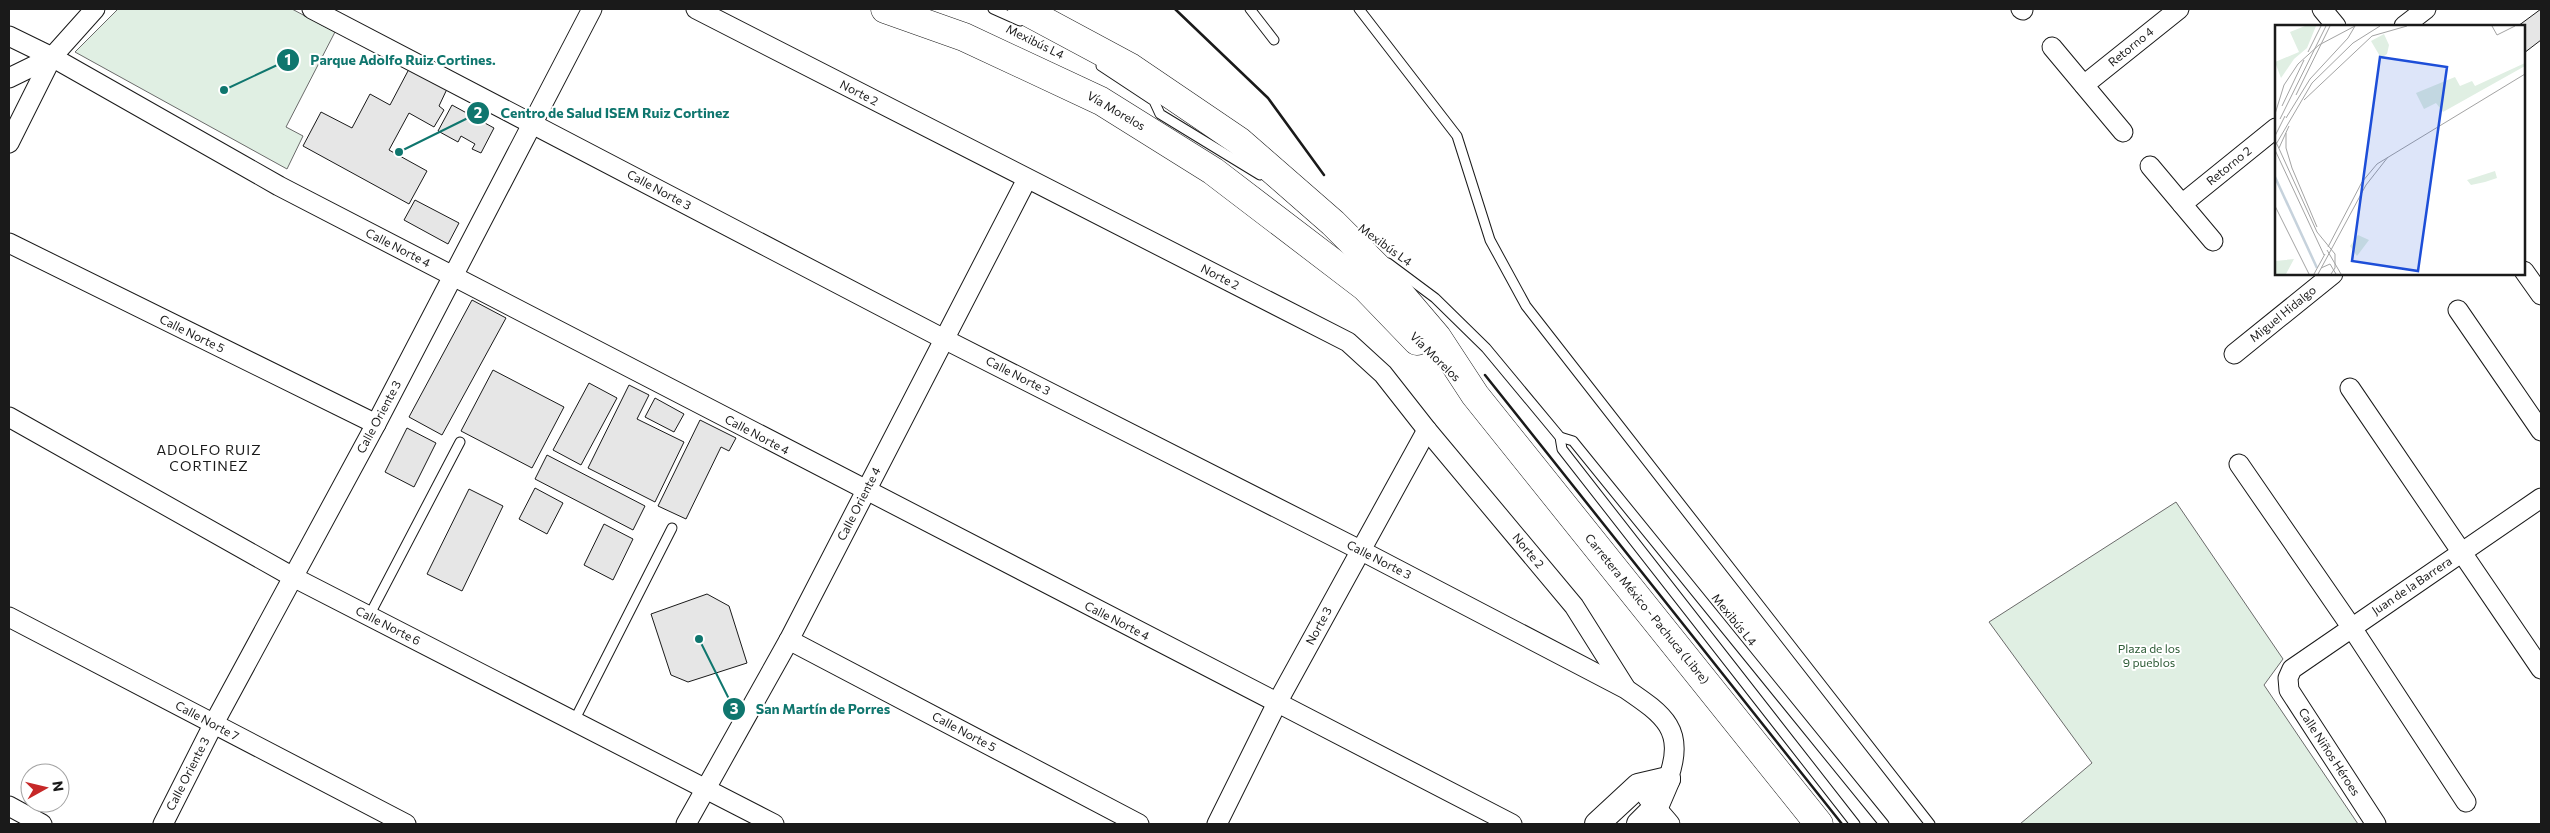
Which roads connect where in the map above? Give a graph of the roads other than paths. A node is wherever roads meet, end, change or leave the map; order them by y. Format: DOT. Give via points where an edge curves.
graph roads {
  1 [pos="95,9"];
  2 [pos="312,9"];
  3 [pos="592,9"];
  4 [pos="696,9"];
  5 [pos="885,9"];
  6 [pos="993,9"];
  7 [pos="1250,9"];
  8 [pos="1359,9"];
  9 [pos="2179,9"];
  10 [pos="2322,9"];
  11 [pos="2426,9"];
  12 [pos="1023,16"];
  13 [pos="2335,25"];
  14 [pos="2405,25"];
  15 [pos="9,36"];
  16 [pos="1274,40"];
  17 [pos="2052,47"];
  18 [pos="52,57"];
  19 [pos="1091,60"];
  20 [pos="9,78"];
  21 [pos="2084,85"];
  22 [pos="1160,114"];
  23 [pos="1148,115"];
  24 [pos="533,124"];
  25 [pos="2275,129"];
  26 [pos="2123,132"];
  27 [pos="9,143"];
  28 [pos="2150,166"];
  29 [pos="1027,179"];
  30 [pos="2182,204"];
  31 [pos="1333,223"];
  32 [pos="2213,241"];
  33 [pos="9,243"];
  34 [pos="2525,272"];
  35 [pos="2332,275"];
  36 [pos="453,276"];
  37 [pos="2541,295"];
  38 [pos="2458,310"];
  39 [pos="944,339"];
  40 [pos="2234,354"];
  41 [pos="2350,388"];
  42 [pos="1475,395"];
  43 [pos="9,417"];
  44 [pos="376,424"];
  45 [pos="1427,430"];
  46 [pos="2541,431"];
  47 [pos="1560,437"];
  48 [pos="460,442"];
  49 [pos="2239,464"];
  50 [pos="866,492"];
  51 [pos="2541,498"];
  52 [pos="672,528"];
  53 [pos="1360,550"];
  54 [pos="2462,552"];
  55 [pos="292,577"];
  56 [pos="369,616"];
  57 [pos="9,617"];
  58 [pos="2352,628"];
  59 [pos="789,640"];
  60 [pos="2541,669"];
  61 [pos="2288,678"];
  62 [pos="1626,689"];
  63 [pos="1277,703"];
  64 [pos="574,722"];
  65 [pos="213,725"];
  66 [pos="1668,779"];
  67 [pos="1638,786"];
  68 [pos="705,788"];
  69 [pos="2466,802"];
  70 [pos="9,806"];
  71 [pos="1663,816"];
  72 [pos="42,824"];
  73 [pos="162,824"];
  74 [pos="406,824"];
  75 [pos="686,824"];
  76 [pos="774,824"];
  77 [pos="1139,824"];
  78 [pos="1217,824"];
  79 [pos="1512,824"];
  80 [pos="1597,824"];
  81 [pos="1639,824"];
  82 [pos="1819,824"];
  83 [pos="1855,824"];
  84 [pos="1884,824"];
  85 [pos="1930,824"];
  86 [pos="2376,824"];
  1 -- 18 [label="street"];
  2 -- 24 [label="street, Calle Norte 3"];
  3 -- 24 [label="street, Calle Oriente 3"];
  4 -- 29 [label="street, Norte 2"];
  5 -- 42 [label="main road, Vía Morelos" via="964,37 1101,101 1213,170 1365,287"];
  6 -- 12 [label="lane, Mexibús L4"];
  7 -- 16 [label="lane"];
  8 -- 85 [label="lane" via="1457,136 1490,240 1526,306"];
  9 -- 21 [label="street, Retorno 4"];
  10 -- 13 [label="street"];
  11 -- 14 [label="street"];
  12 -- 31 [label="main road, Vía Morelos" via="1130,67 1239,141"];
  15 -- 18 [label="street, Calle Norte 4"];
  17 -- 21 [label="street"];
  18 -- 20 [label="street"];
  18 -- 27 [label="street"];
  18 -- 36 [label="street, Calle Norte 4" via="279,186"];
  19 -- 22 [label="lane, Mexibús L4" via="1154,100"];
  21 -- 26 [label="street"];
  22 -- 23 [label="lane"];
  22 -- 31 [label="lane, Mexibús L4"];
  24 -- 36 [label="street, Calle Oriente 3"];
  24 -- 39 [label="street, Calle Norte 3"];
  25 -- 30 [label="street, Retorno 2"];
  28 -- 30 [label="street"];
  29 -- 39 [label="street, Calle Oriente 4"];
  29 -- 45 [label="street, Norte 2" via="1348,342 1383,374"];
  30 -- 32 [label="street"];
  31 -- 42 [label="main road, Vía Morelos" via="1379,269 1437,338"];
  31 -- 47 [label="lane, Mexibús L4" via="1435,298 1486,348"];
  33 -- 44 [label="street, Calle Norte 5"];
  34 -- 37 [label="street"];
  35 -- 40 [label="street, Miguel Hidalgo"];
  36 -- 44 [label="street, Calle Oriente 3"];
  36 -- 50 [label="street, Calle Norte 4"];
  38 -- 46 [label="street"];
  39 -- 50 [label="street, Calle Oriente 4"];
  39 -- 53 [label="street, Calle Norte 3"];
  41 -- 54 [label="street"];
  42 -- 82 [label="main road, Carretera México - Pachuca (Libre)"];
  43 -- 55 [label="street, Calle Norte 6"];
  44 -- 55 [label="street, Calle Oriente 3"];
  45 -- 53 [label="street, Norte 3"];
  45 -- 62 [label="street, Norte 2" via="1574,606"];
  47 -- 83 [label="lane, Mexibús L4" via="1562,450"];
  47 -- 84 [label="lane, Mexibús L4" via="1573,441"];
  48 -- 56 [label="lane"];
  49 -- 58 [label="street"];
  50 -- 59 [label="street, Calle Oriente 4"];
  50 -- 63 [label="street, Calle Norte 4"];
  51 -- 54 [label="street, Juan de la Barrera"];
  52 -- 64 [label="lane"];
  53 -- 62 [label="street, Calle Norte 3"];
  53 -- 63 [label="street, Norte 3"];
  54 -- 58 [label="street, Juan de la Barrera"];
  54 -- 60 [label="street"];
  55 -- 56 [label="street, Calle Norte 6"];
  55 -- 65 [label="street, Calle Oriente 3"];
  56 -- 64 [label="street, Calle Norte 6"];
  57 -- 65 [label="street, Calle Norte 7"];
  58 -- 61 [label="street, Juan de la Barrera" via="2292,669"];
  58 -- 69 [label="street"];
  59 -- 68 [label="street, Calle Oriente 4"];
  59 -- 77 [label="street, Calle Norte 5"];
  61 -- 86 [label="street, Calle Niños Héroes" via="2289,690"];
  62 -- 66 [label="street, Calle Norte 3" via="1668,723 1676,747"];
  63 -- 78 [label="street, Norte 3"];
  63 -- 79 [label="street, Calle Norte 4"];
  64 -- 68 [label="street, Calle Norte 6"];
  65 -- 73 [label="street, Calle Oriente 3"];
  65 -- 74 [label="street, Calle Norte 7"];
  66 -- 67 [label="street"];
  66 -- 71 [label="street"];
  67 -- 71 [label="street"];
  67 -- 80 [label="street"];
  68 -- 75 [label="street, Calle Oriente 4"];
  68 -- 76 [label="street, Calle Norte 6"];
  70 -- 72 [label="street"];
  71 -- 81 [label="street"];
}
